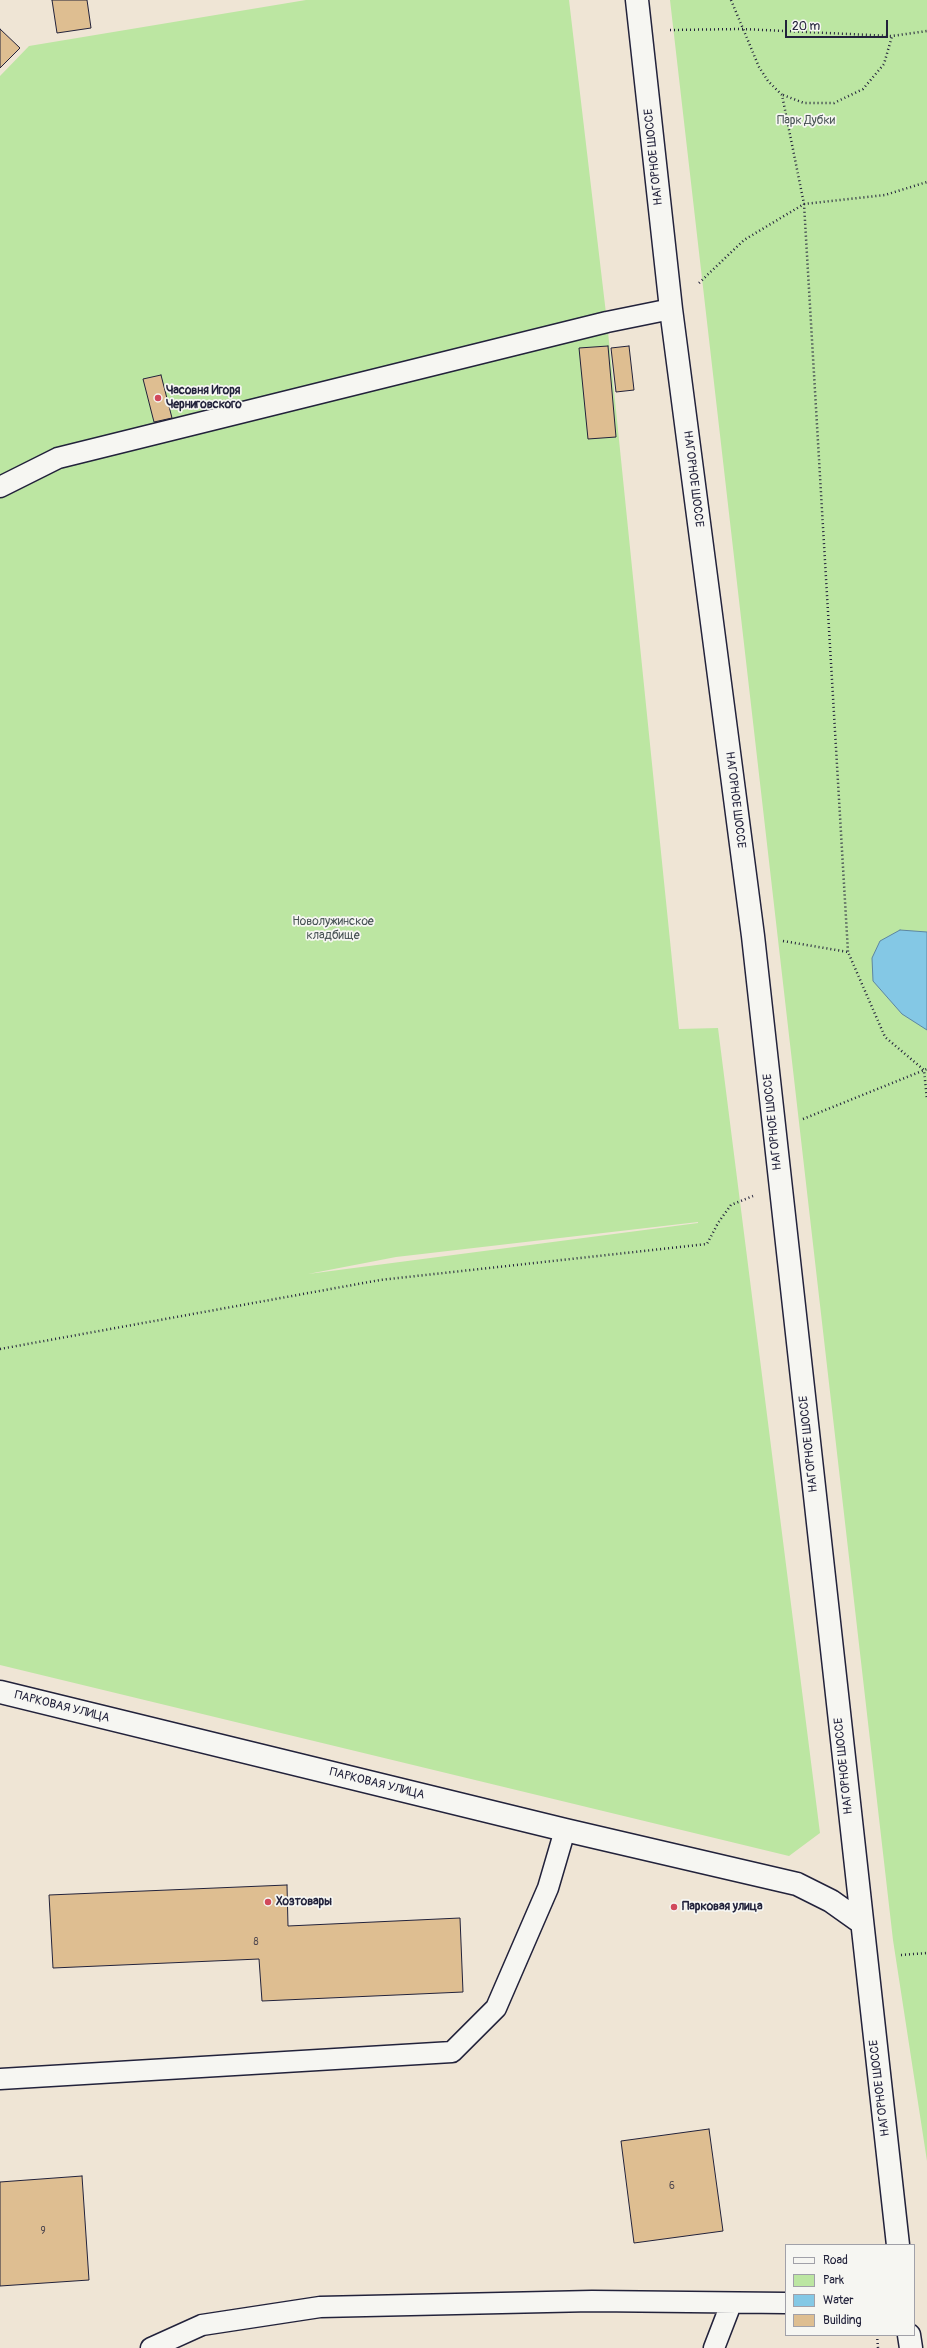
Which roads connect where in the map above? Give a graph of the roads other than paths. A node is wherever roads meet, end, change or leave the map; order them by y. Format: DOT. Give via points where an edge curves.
graph roads {
  1 [pos="637,0"];
  2 [pos="671,309"];
  3 [pos="0,487"];
  4 [pos="0,1692"];
  5 [pos="565,1830"];
  6 [pos="862,1923"];
  7 [pos="0,2079"];
  8 [pos="898,2244"];
  9 [pos="785,2303"];
  10 [pos="731,2304"];
  11 [pos="909,2336"];
  12 [pos="151,2348"];
  13 [pos="714,2348"];
  14 [pos="911,2348"];
  1 -- 2 [label="street, НАГОРНОЕ ШОССЕ"];
  2 -- 3 [label="lane" via="607,322 58,458"];
  2 -- 6 [label="street, НАГОРНОЕ ШОССЕ" via="753,936"];
  4 -- 5 [label="street, ПАРКОВАЯ УЛИЦА"];
  5 -- 6 [label="street, ПАРКОВАЯ УЛИЦА" via="796,1884 831,1901"];
  5 -- 7 [label="lane" via="548,1888 496,2008 452,2052"];
  6 -- 8 [label="street, НАГОРНОЕ ШОССЕ"];
  9 -- 10 [label="lane"];
  10 -- 12 [label="lane" via="592,2301 320,2307 202,2325"];
  10 -- 13 [label="lane"];
  11 -- 14 [label="street"];
}
